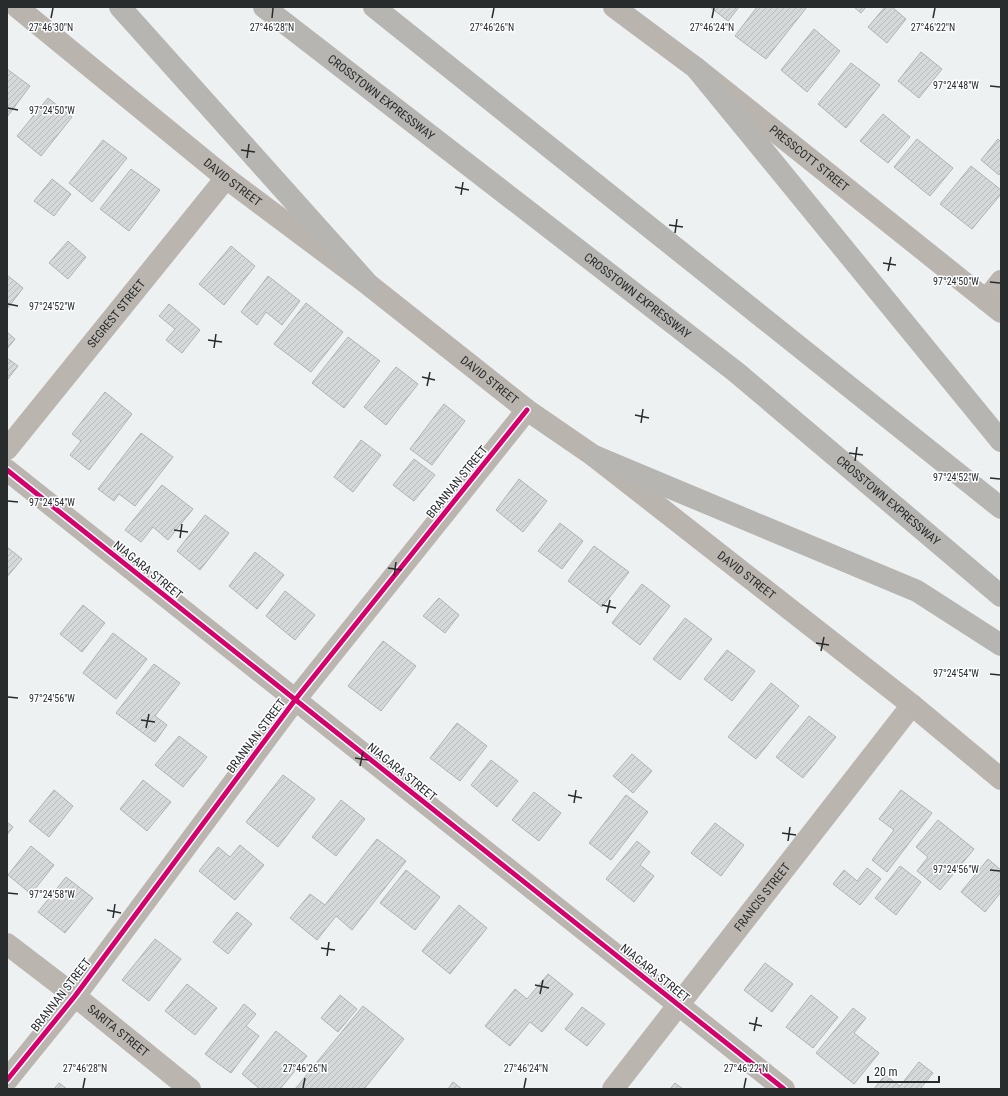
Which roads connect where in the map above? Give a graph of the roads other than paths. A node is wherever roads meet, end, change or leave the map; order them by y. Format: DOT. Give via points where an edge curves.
graph roads {
  1 [pos="17,7"];
  2 [pos="120,7"];
  3 [pos="264,7"];
  4 [pos="374,7"];
  5 [pos="614,7"];
  6 [pos="696,68"];
  7 [pos="226,178"];
  8 [pos="1001,281"];
  9 [pos="369,285"];
  10 [pos="994,306"];
  11 [pos="527,410"];
  12 [pos="1001,441"];
  13 [pos="7,449"];
  14 [pos="594,456"];
  15 [pos="7,470"];
  16 [pos="1001,508"];
  17 [pos="1001,596"];
  18 [pos="1001,645"];
  19 [pos="295,700"];
  20 [pos="912,705"];
  21 [pos="1001,780"];
  22 [pos="7,944"];
  23 [pos="75,996"];
  24 [pos="679,1005"];
  25 [pos="7,1080"];
  26 [pos="190,1089"];
  27 [pos="613,1089"];
  28 [pos="784,1089"];
  1 -- 7 [label="main road, DAVID STREET"];
  2 -- 9 [label="highway"];
  3 -- 17 [label="highway, CROSSTOWN EXPRESSWAY" via="736,372"];
  4 -- 16 [label="highway"];
  5 -- 6 [label="main road, PRESSCOTT STREET"];
  6 -- 10 [label="main road, PRESSCOTT STREET"];
  6 -- 12 [label="highway"];
  7 -- 9 [label="main road, DAVID STREET"];
  7 -- 13 [label="street, SEGREST STREET"];
  8 -- 10 [label="street"];
  9 -- 11 [label="main road, DAVID STREET"];
  11 -- 14 [label="main road, DAVID STREET"];
  11 -- 19 [label="street, BRANNAN STREET"];
  14 -- 18 [label="highway" via="917,591"];
  14 -- 20 [label="main road, DAVID STREET"];
  15 -- 19 [label="street, NIAGARA STREET"];
  19 -- 23 [label="street, BRANNAN STREET"];
  19 -- 24 [label="street, NIAGARA STREET"];
  20 -- 21 [label="main road, DAVID STREET"];
  20 -- 24 [label="street, FRANCIS STREET"];
  22 -- 23 [label="street, SARITA STREET"];
  23 -- 25 [label="street, BRANNAN STREET"];
  23 -- 26 [label="street, SARITA STREET"];
  24 -- 27 [label="street, FRANCIS STREET"];
  24 -- 28 [label="street, NIAGARA STREET"];
}
